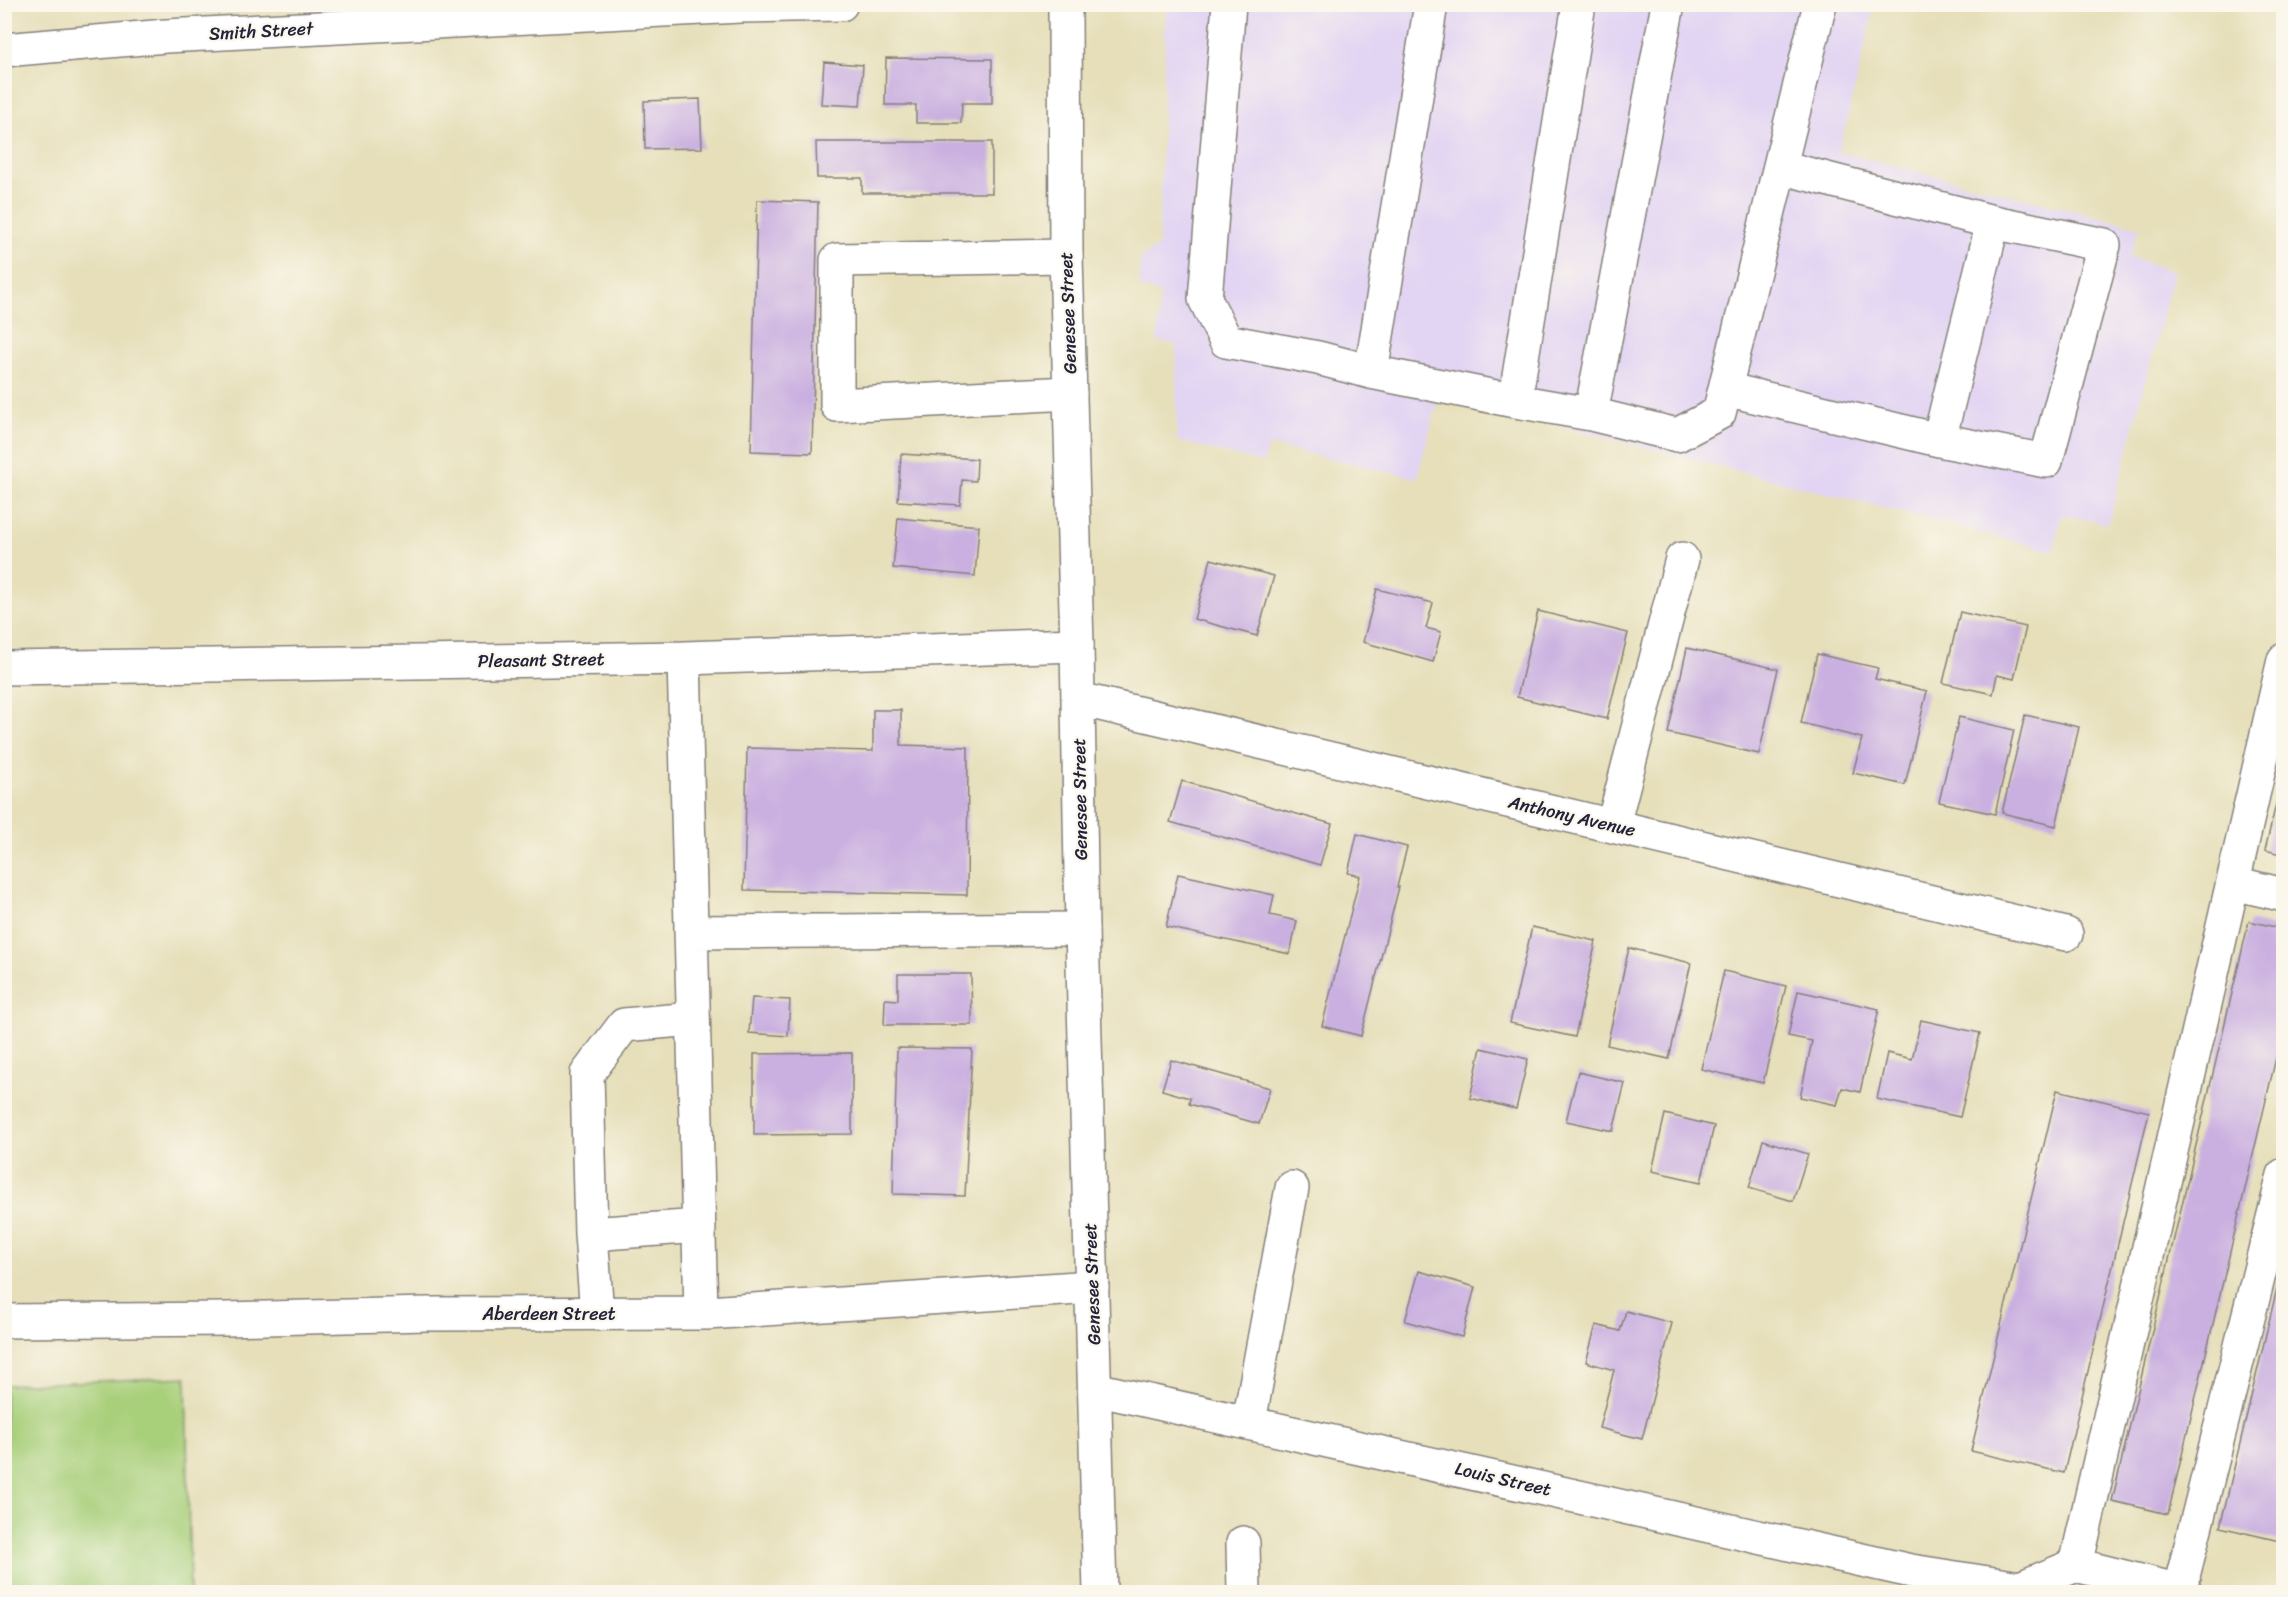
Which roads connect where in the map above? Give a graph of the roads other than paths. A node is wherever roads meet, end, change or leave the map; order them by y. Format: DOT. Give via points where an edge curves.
graph roads {
  1 [pos="841,4"];
  2 [pos="1065,4"];
  3 [pos="1229,4"];
  4 [pos="1431,4"];
  5 [pos="1579,4"];
  6 [pos="1668,4"];
  7 [pos="1820,4"];
  8 [pos="714,6"];
  9 [pos="375,15"];
  10 [pos="4,50"];
  11 [pos="1780,167"];
  12 [pos="1993,222"];
  13 [pos="1066,256"];
  14 [pos="1371,372"];
  15 [pos="1725,389"];
  16 [pos="1070,393"];
  17 [pos="1515,401"];
  18 [pos="1591,414"];
  19 [pos="1939,440"];
  20 [pos="1682,559"];
  21 [pos="1077,645"];
  22 [pos="684,658"];
  23 [pos="2283,660"];
  24 [pos="4,668"];
  25 [pos="1079,699"];
  26 [pos="1613,825"];
  27 [pos="2233,883"];
  28 [pos="2283,895"];
  29 [pos="1082,929"];
  30 [pos="691,932"];
  31 [pos="2066,934"];
  32 [pos="693,1019"];
  33 [pos="2283,1174"];
  34 [pos="1292,1188"];
  35 [pos="699,1226"];
  36 [pos="591,1234"];
  37 [pos="1092,1287"];
  38 [pos="701,1313"];
  39 [pos="597,1314"];
  40 [pos="4,1321"];
  41 [pos="1095,1389"];
  42 [pos="1249,1422"];
  43 [pos="1244,1543"];
  44 [pos="2076,1565"];
  45 [pos="2042,1586"];
  46 [pos="2181,1592"];
  47 [pos="1100,1593"];
  48 [pos="1244,1593"];
  1 -- 8 [label="street, Smith Street"];
  2 -- 13 [label="street, Genesee Street"];
  3 -- 14 [label="street" via="1205,299 1226,341"];
  4 -- 14 [label="street"];
  5 -- 17 [label="street"];
  6 -- 18 [label="street"];
  7 -- 11 [label="street"];
  8 -- 9 [label="street, Smith Street"];
  9 -- 10 [label="street, Smith Street"];
  11 -- 12 [label="street"];
  11 -- 15 [label="street"];
  12 -- 19 [label="street"];
  12 -- 19 [label="street" via="2104,245 2046,461"];
  13 -- 16 [label="street, Genesee Street"];
  13 -- 16 [label="street" via="837,260 837,405"];
  14 -- 17 [label="street"];
  15 -- 18 [label="street" via="1719,413 1677,435"];
  15 -- 19 [label="street"];
  16 -- 21 [label="street, Genesee Street"];
  17 -- 18 [label="street"];
  20 -- 26 [label="street"];
  21 -- 22 [label="street, Pleasant Street"];
  21 -- 25 [label="street, Genesee Street"];
  22 -- 24 [label="street, Pleasant Street"];
  22 -- 30 [label="street"];
  23 -- 27 [label="street"];
  25 -- 26 [label="street, Anthony Avenue"];
  25 -- 29 [label="street, Genesee Street"];
  26 -- 31 [label="street, Anthony Avenue"];
  27 -- 28 [label="street"];
  27 -- 44 [label="street"];
  29 -- 30 [label="street"];
  29 -- 37 [label="street, Genesee Street"];
  30 -- 32 [label="street"];
  32 -- 35 [label="street"];
  32 -- 36 [label="street" via="624,1025 587,1074"];
  33 -- 46 [label="street"];
  34 -- 42 [label="street"];
  35 -- 36 [label="street"];
  35 -- 38 [label="street"];
  36 -- 39 [label="street"];
  37 -- 38 [label="street, Aberdeen Street"];
  37 -- 41 [label="street, Genesee Street"];
  38 -- 39 [label="street, Aberdeen Street"];
  39 -- 40 [label="street, Aberdeen Street"];
  41 -- 42 [label="street, Louis Street"];
  41 -- 47 [label="street, Genesee Street"];
  42 -- 45 [label="street, Louis Street" via="1911,1571 2020,1588"];
  43 -- 48 [label="street"];
  44 -- 45 [label="street, Louis Street"];
  44 -- 46 [label="street"];
}
